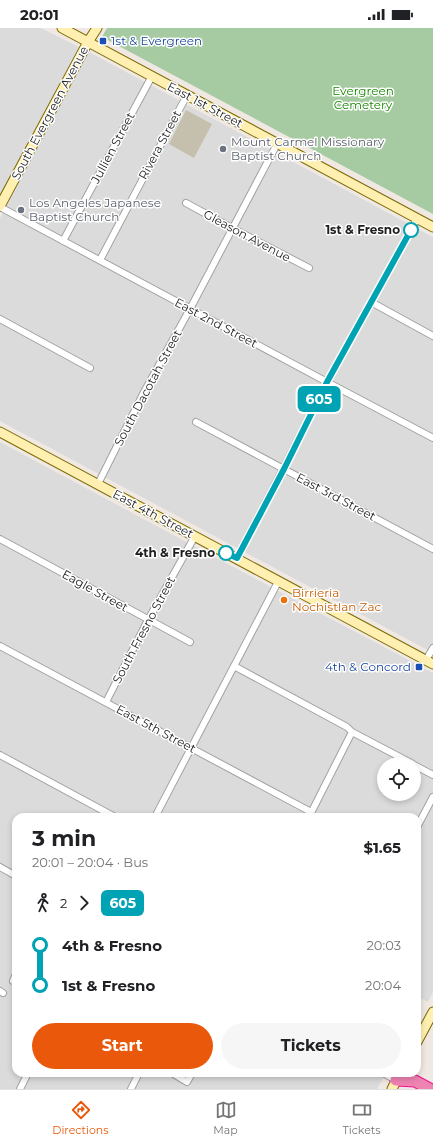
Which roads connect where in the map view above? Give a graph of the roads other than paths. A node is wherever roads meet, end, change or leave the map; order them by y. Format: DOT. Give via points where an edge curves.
graph roads {
  1 [pos="62,28"];
  2 [pos="97,28"];
  3 [pos="88,42"];
  4 [pos="152,76"];
  5 [pos="187,95"];
  6 [pos="277,144"];
  7 [pos="186,203"];
  8 [pos="0,206"];
  9 [pos="417,219"];
  10 [pos="433,227"];
  11 [pos="232,228"];
  12 [pos="64,241"];
  13 [pos="100,260"];
  14 [pos="308,268"];
  15 [pos="371,302"];
  16 [pos="190,309"];
  17 [pos="0,319"];
  18 [pos="433,336"];
  19 [pos="90,368"];
  20 [pos="327,382"];
  21 [pos="196,422"];
  22 [pos="0,432"];
  23 [pos="433,438"];
  24 [pos="284,469"];
  25 [pos="98,484"];
  26 [pos="195,536"];
  27 [pos="0,539"];
  28 [pos="433,549"];
  29 [pos="237,558"];
  30 [pos="278,582"];
  31 [pos="148,620"];
  32 [pos="190,642"];
  33 [pos="0,646"];
  34 [pos="433,648"];
  35 [pos="430,662"];
  36 [pos="234,666"];
  37 [pos="106,702"];
  38 [pos="352,732"];
  39 [pos="192,748"];
  40 [pos="0,754"];
  41 [pos="400,757"];
  42 [pos="421,768"];
  43 [pos="433,775"];
  44 [pos="433,797"];
  45 [pos="109,813"];
  46 [pos="157,813"];
  47 [pos="308,813"];
  48 [pos="311,813"];
  49 [pos="421,820"];
  50 [pos="0,867"];
  51 [pos="12,874"];
  52 [pos="433,1012"];
  53 [pos="421,1034"];
  54 [pos="26,1077"];
  55 [pos="137,1077"];
  56 [pos="179,1077"];
  57 [pos="190,1077"];
  58 [pos="396,1081"];
  59 [pos="20,1089"];
  60 [pos="131,1089"];
  61 [pos="409,1089"];
  62 [pos="430,1089"];
  1 -- 3 [label="street, East 1st Street"];
  2 -- 3 [label="street, South Evergreen Avenue"];
  3 -- 4 [label="street, East 1st Street"];
  3 -- 8 [label="street, South Evergreen Avenue"];
  4 -- 5 [label="street, East 1st Street"];
  4 -- 12 [label="street, Jullien Street"];
  5 -- 6 [label="street, East 1st Street"];
  5 -- 13 [label="street, Rivera Street"];
  6 -- 9 [label="street, East 1st Street"];
  6 -- 11 [label="street, South Dacotah Street"];
  7 -- 11 [label="street, Gleason Avenue"];
  8 -- 12 [label="street, East 2nd Street"];
  9 -- 10 [label="street, East 1st Street"];
  9 -- 15 [label="street"];
  11 -- 14 [label="street, Gleason Avenue"];
  11 -- 16 [label="street, South Dacotah Street"];
  12 -- 13 [label="street, East 2nd Street"];
  13 -- 16 [label="street, East 2nd Street"];
  15 -- 18 [label="street"];
  15 -- 20 [label="street"];
  16 -- 20 [label="street, East 2nd Street"];
  16 -- 25 [label="street, South Dacotah Street" via="143,394"];
  17 -- 19 [label="street"];
  20 -- 23 [label="street, East 2nd Street"];
  20 -- 24 [label="street"];
  21 -- 24 [label="street, East 3rd Street"];
  22 -- 25 [label="street, East 4th Street"];
  24 -- 28 [label="street, East 3rd Street"];
  24 -- 29 [label="street"];
  25 -- 26 [label="street, East 4th Street"];
  26 -- 29 [label="street, East 4th Street"];
  26 -- 31 [label="street, South Fresno Street"];
  27 -- 31 [label="street, Eagle Street"];
  29 -- 30 [label="street, East 4th Street"];
  30 -- 35 [label="street, East 4th Street"];
  30 -- 36 [label="street"];
  31 -- 32 [label="street, Eagle Street"];
  31 -- 37 [label="street, South Fresno Street"];
  33 -- 37 [label="street, East 5th Street"];
  34 -- 35 [label="street"];
  36 -- 38 [label="street"];
  36 -- 39 [label="street"];
  37 -- 39 [label="street, East 5th Street"];
  38 -- 41 [label="street"];
  38 -- 48 [label="street"];
  39 -- 46 [label="street"];
  39 -- 47 [label="street, East 5th Street"];
  40 -- 45 [label="street"];
  42 -- 43 [label="street"];
  44 -- 49 [label="street"];
  50 -- 51 [label="street"];
  52 -- 53 [label="street"];
  54 -- 59 [label="street"];
  55 -- 60 [label="street"];
  56 -- 57 [label="street" via="187,1082"];
  58 -- 61 [label="highway"];
  58 -- 62 [label="highway" via="415,1081"];
}
